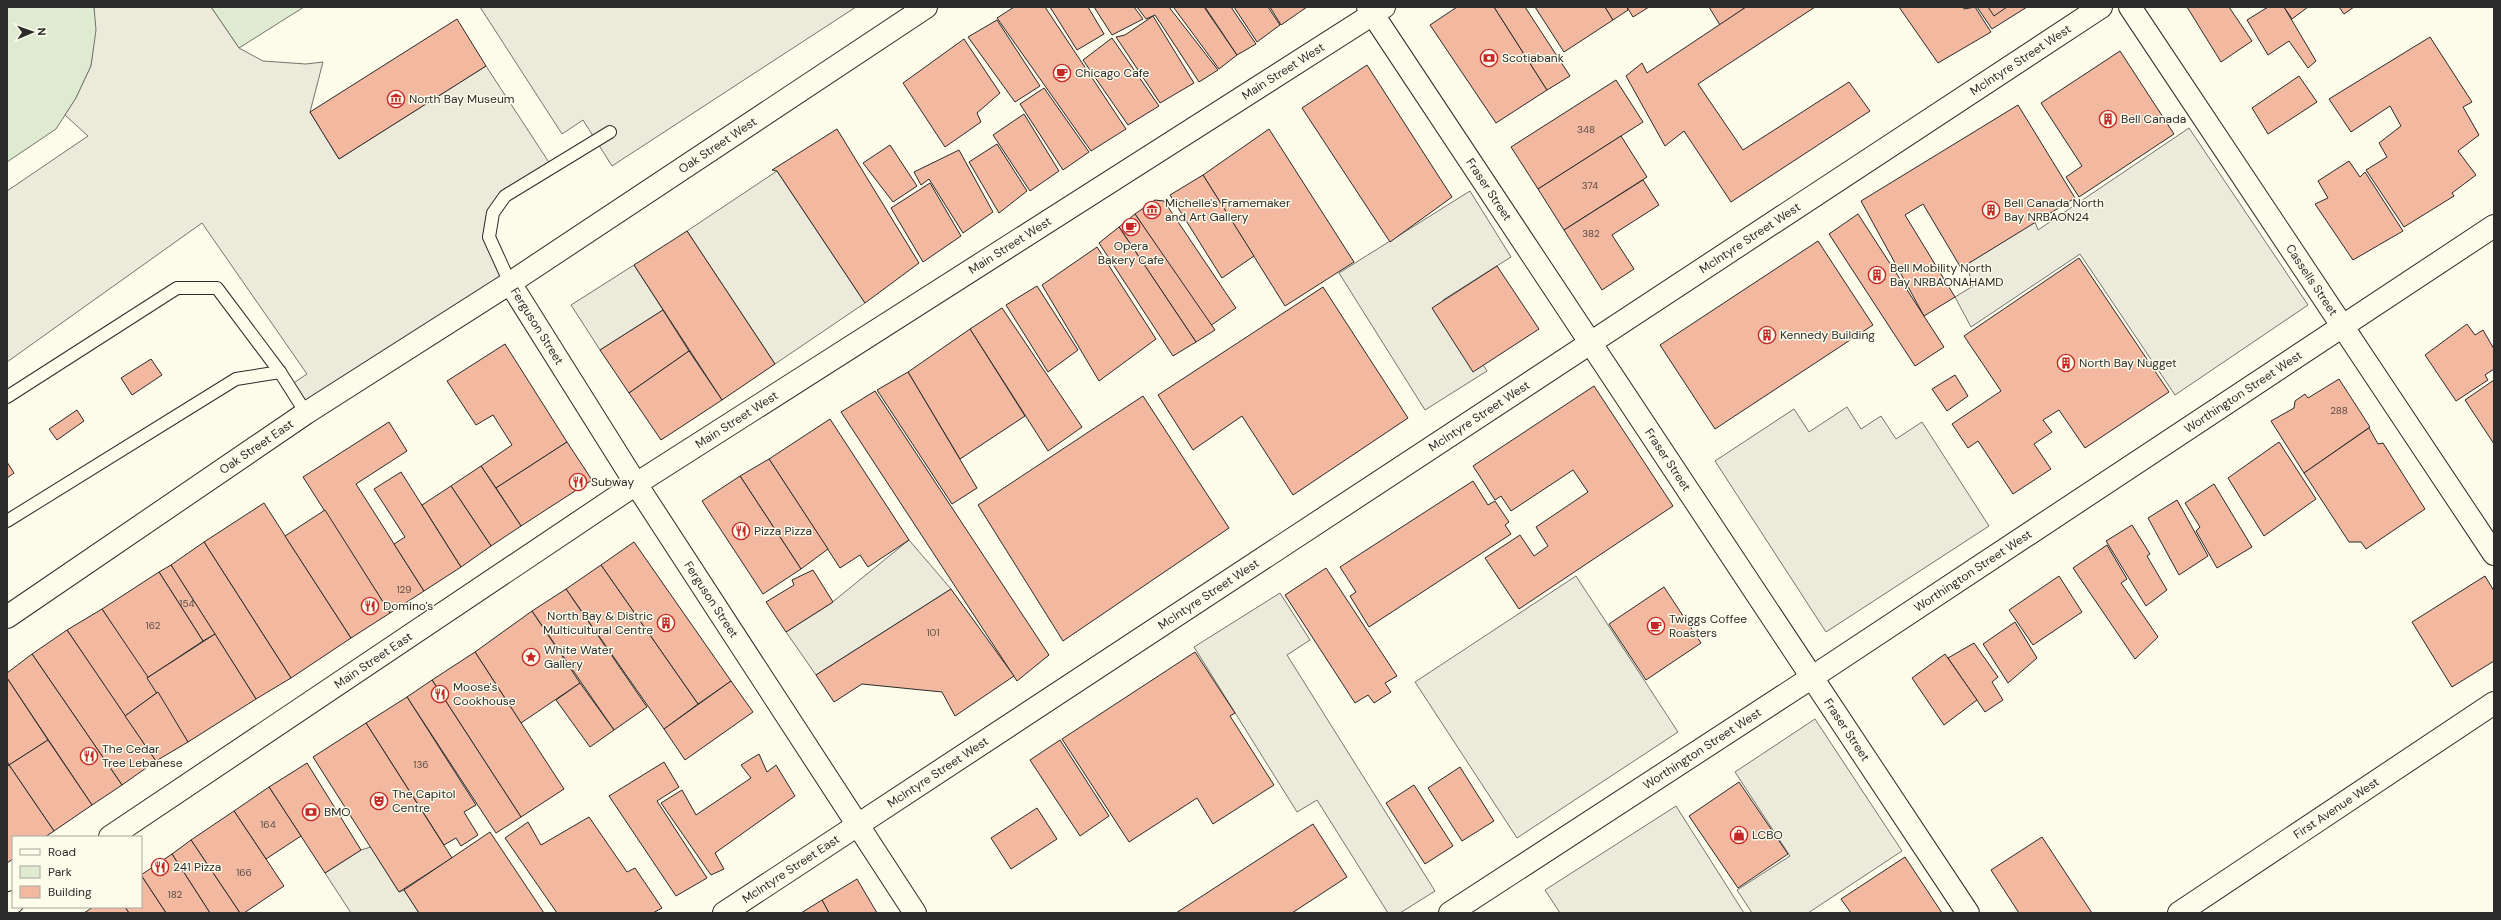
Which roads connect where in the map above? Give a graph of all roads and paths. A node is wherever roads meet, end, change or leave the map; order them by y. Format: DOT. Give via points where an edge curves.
graph roads {
  1 [pos="926,7"];
  2 [pos="2101,7"];
  3 [pos="2130,7"];
  4 [pos="1375,9"];
  5 [pos="610,132"];
  6 [pos="2494,226"];
  7 [pos="510,283"];
  8 [pos="2342,327"];
  9 [pos="1590,342"];
  10 [pos="280,372"];
  11 [pos="7,397"];
  12 [pos="306,413"];
  13 [pos="636,484"];
  14 [pos="7,521"];
  15 [pos="2494,554"];
  16 [pos="7,617"];
  17 [pos="1811,678"];
  18 [pos="2494,703"];
  19 [pos="858,825"];
  20 [pos="111,836"];
  21 [pos="724,913"];
  22 [pos="915,913"];
  23 [pos="1450,913"];
  24 [pos="1968,913"];
  25 [pos="2179,913"];
  1 -- 7 [label="street, Oak Street West"];
  2 -- 9 [label="street, McIntyre Street West"];
  3 -- 8 [label="street, Cassells Street"];
  4 -- 9 [label="street, Fraser Street"];
  4 -- 13 [label="street, Main Street West"];
  5 -- 7 [label="lane" via="505,196 494,214 489,237"];
  6 -- 8 [label="street, Worthington Street West"];
  7 -- 12 [label="street, Oak Street East"];
  7 -- 13 [label="street, Ferguson Street"];
  8 -- 15 [label="street, Cassells Street"];
  8 -- 17 [label="street, Worthington Street West"];
  9 -- 17 [label="street, Fraser Street"];
  9 -- 19 [label="street, McIntyre Street West"];
  10 -- 11 [label="lane" via="217,288 176,288"];
  10 -- 12 [label="lane"];
  10 -- 14 [label="lane" via="236,379"];
  12 -- 16 [label="street, Oak Street East"];
  13 -- 19 [label="street, Ferguson Street"];
  13 -- 20 [label="street, Main Street East"];
  17 -- 23 [label="street, Worthington Street West"];
  17 -- 24 [label="street, Fraser Street"];
  18 -- 25 [label="street, First Avenue West"];
  19 -- 21 [label="street, McIntyre Street East"];
  19 -- 22 [label="street, Ferguson Street"];
}
